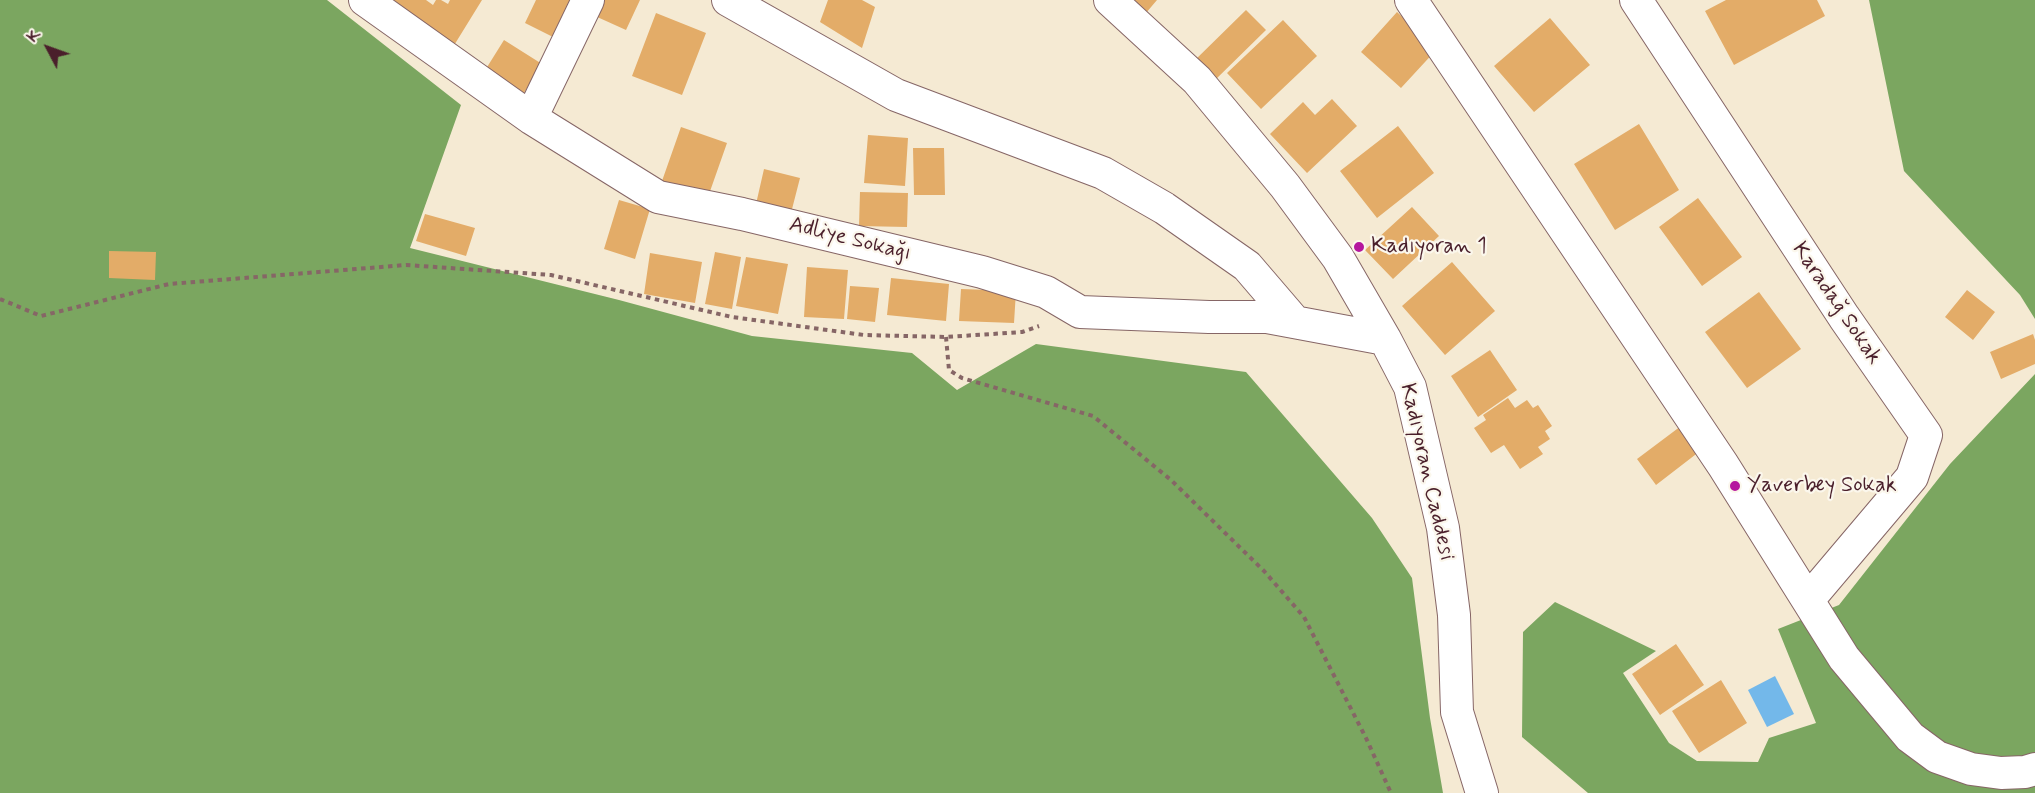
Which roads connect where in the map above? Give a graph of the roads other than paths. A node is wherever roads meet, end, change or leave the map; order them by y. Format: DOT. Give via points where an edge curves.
graph roads {
  1 [pos="365,0"];
  2 [pos="588,0"];
  3 [pos="728,0"];
  4 [pos="1110,0"];
  5 [pos="1411,0"];
  6 [pos="1636,0"];
  7 [pos="531,118"];
  8 [pos="1295,322"];
  9 [pos="1385,339"];
  10 [pos="1808,600"];
  11 [pos="2035,769"];
  12 [pos="1482,793"];
  1 -- 7 [label="street, Adliye Sokağı"];
  2 -- 7 [label="street"];
  3 -- 8 [label="street" via="896,95 1103,173 1164,208 1247,266"];
  4 -- 9 [label="street, Kadıyoran Caddesi" via="1197,80 1286,186 1338,258"];
  5 -- 10 [label="street" via="1723,465"];
  6 -- 10 [label="street, Karadağ Sokak" via="1926,435 1912,477"];
  7 -- 8 [label="street, Adliye Sokağı" via="658,197 982,272 1046,292 1080,312 1266,317"];
  8 -- 9 [label="street, Adliye Sokağı"];
  9 -- 12 [label="street, Kadıyoran Caddesi" via="1410,387 1443,528 1454,615 1457,712"];
  10 -- 11 [label="street" via="1844,658 1910,737 1937,757 1971,769 2001,773"];
}
